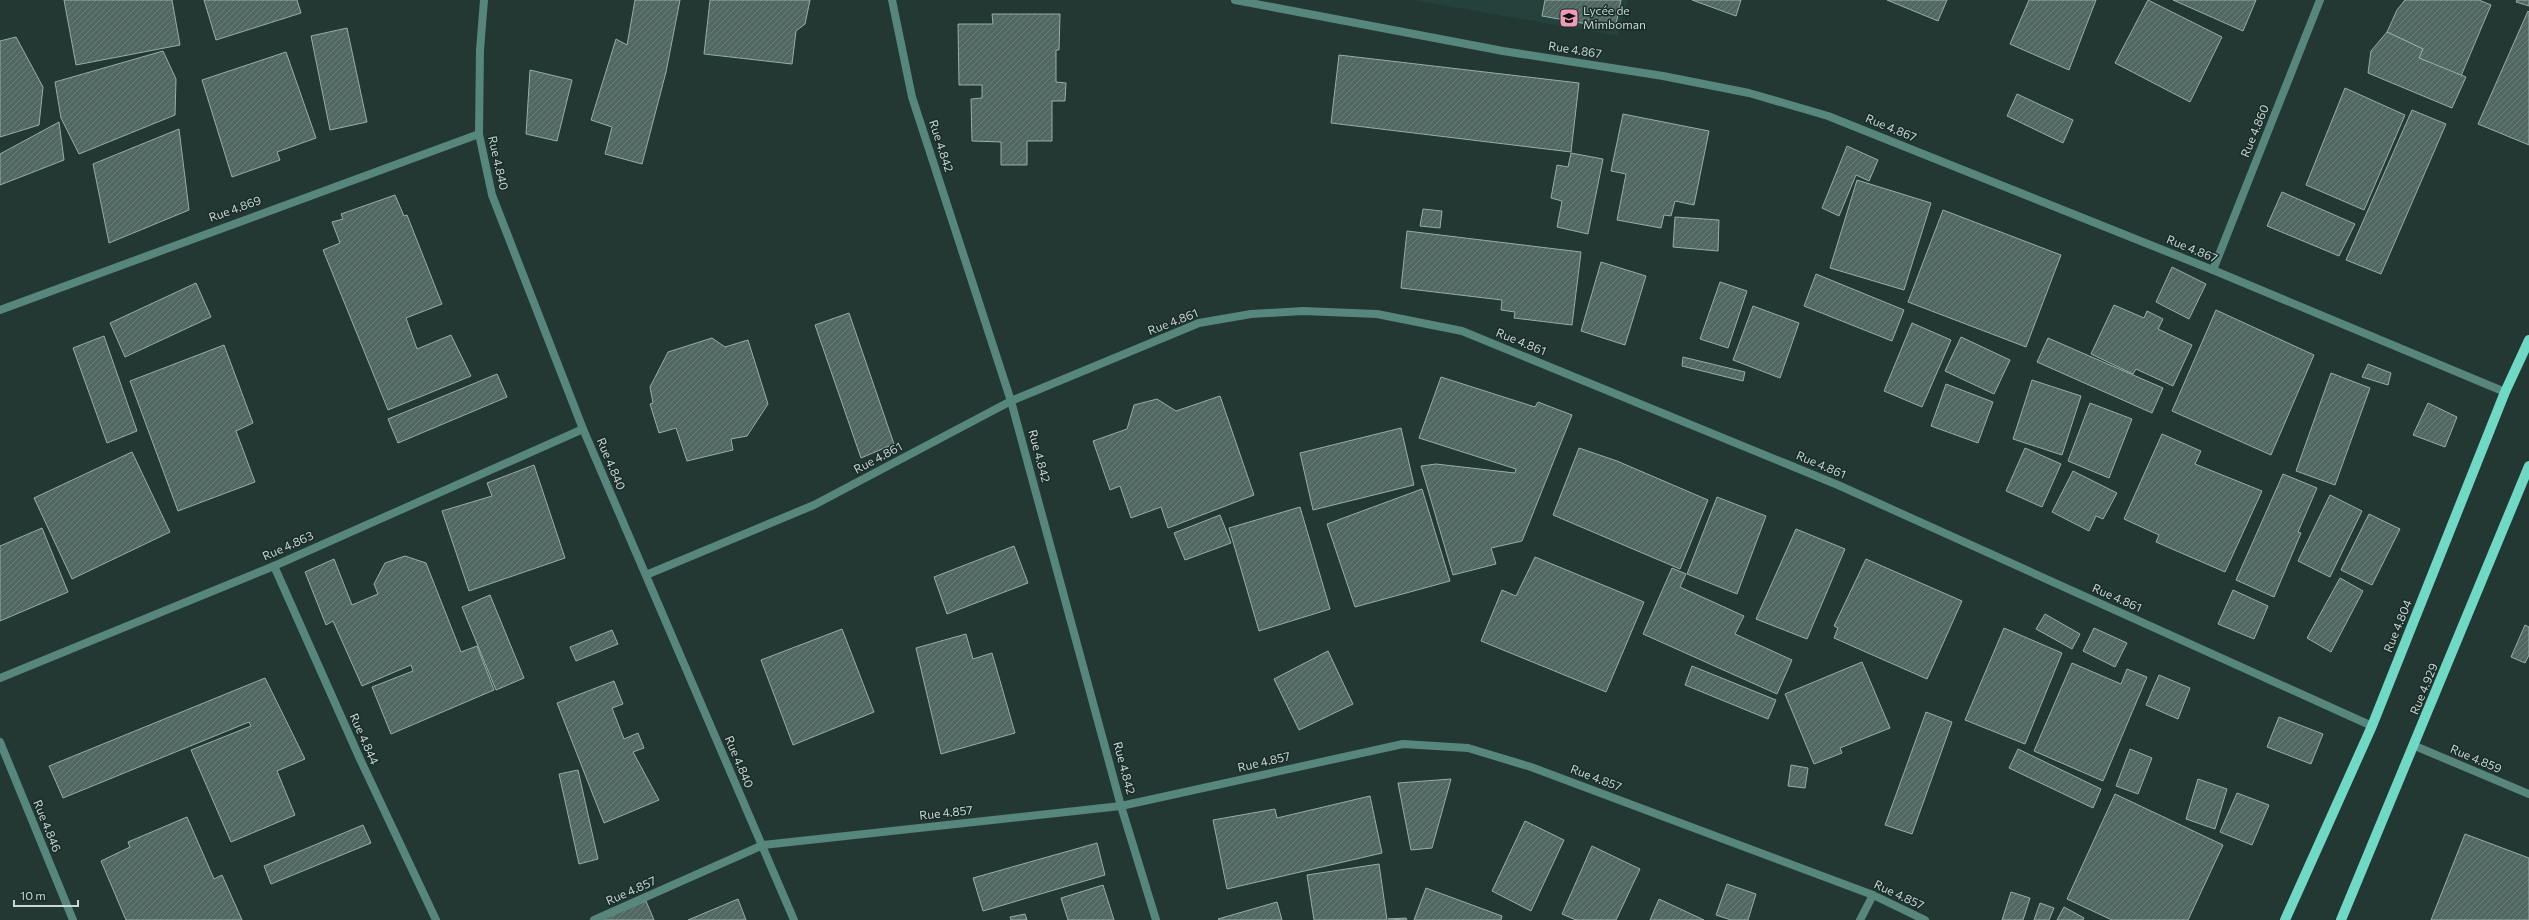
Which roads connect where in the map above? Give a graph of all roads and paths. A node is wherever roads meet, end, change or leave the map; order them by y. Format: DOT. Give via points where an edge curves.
graph roads {
  1 [pos="484,0"];
  2 [pos="892,0"];
  3 [pos="1235,0"];
  4 [pos="2320,0"];
  5 [pos="479,134"];
  6 [pos="2213,270"];
  7 [pos="0,310"];
  8 [pos="2529,340"];
  9 [pos="2505,392"];
  10 [pos="1012,401"];
  11 [pos="583,428"];
  12 [pos="2529,466"];
  13 [pos="274,566"];
  14 [pos="646,575"];
  15 [pos="0,678"];
  16 [pos="2372,726"];
  17 [pos="0,742"];
  18 [pos="2415,746"];
  19 [pos="2529,794"];
  20 [pos="1122,806"];
  21 [pos="763,845"];
  22 [pos="1873,895"];
  23 [pos="73,920"];
  24 [pos="436,920"];
  25 [pos="594,920"];
  26 [pos="794,920"];
  27 [pos="1156,920"];
  28 [pos="1860,920"];
  29 [pos="1925,920"];
  30 [pos="2286,920"];
  31 [pos="2341,920"];
  1 -- 5 [label="street, Rue 4.840" via="480,50"];
  2 -- 10 [label="street, Rue 4.842" via="912,97"];
  3 -- 6 [label="street, Rue 4.867" via="1502,51 1663,76 1749,93 1828,116"];
  4 -- 6 [label="street, Rue 4.860"];
  5 -- 7 [label="street, Rue 4.869"];
  5 -- 11 [label="street, Rue 4.840" via="492,194"];
  6 -- 9 [label="street, Rue 4.867"];
  8 -- 9 [label="main road, Rue 4.804"];
  9 -- 16 [label="main road, Rue 4.804"];
  10 -- 14 [label="street, Rue 4.861" via="814,505"];
  10 -- 16 [label="street, Rue 4.861" via="1199,323 1252,314 1303,311 1377,314 1462,331 1838,485"];
  10 -- 20 [label="street, Rue 4.842"];
  11 -- 13 [label="street, Rue 4.863"];
  11 -- 14 [label="street, Rue 4.840"];
  12 -- 18 [label="main road, Rue 4.929"];
  13 -- 15 [label="street, Rue 4.863"];
  13 -- 24 [label="street, Rue 4.844" via="360,759"];
  14 -- 21 [label="street, Rue 4.840"];
  16 -- 30 [label="main road, Rue 4.804"];
  17 -- 23 [label="street, Rue 4.846"];
  18 -- 19 [label="street, Rue 4.859"];
  18 -- 31 [label="main road, Rue 4.929"];
  20 -- 21 [label="street, Rue 4.857"];
  20 -- 22 [label="street, Rue 4.857" via="1403,744 1468,748 1531,767"];
  20 -- 27 [label="street, Rue 4.842"];
  21 -- 25 [label="street, Rue 4.857"];
  21 -- 26 [label="street, Rue 4.840"];
  22 -- 28 [label="street"];
  22 -- 29 [label="street, Rue 4.857"];
}
